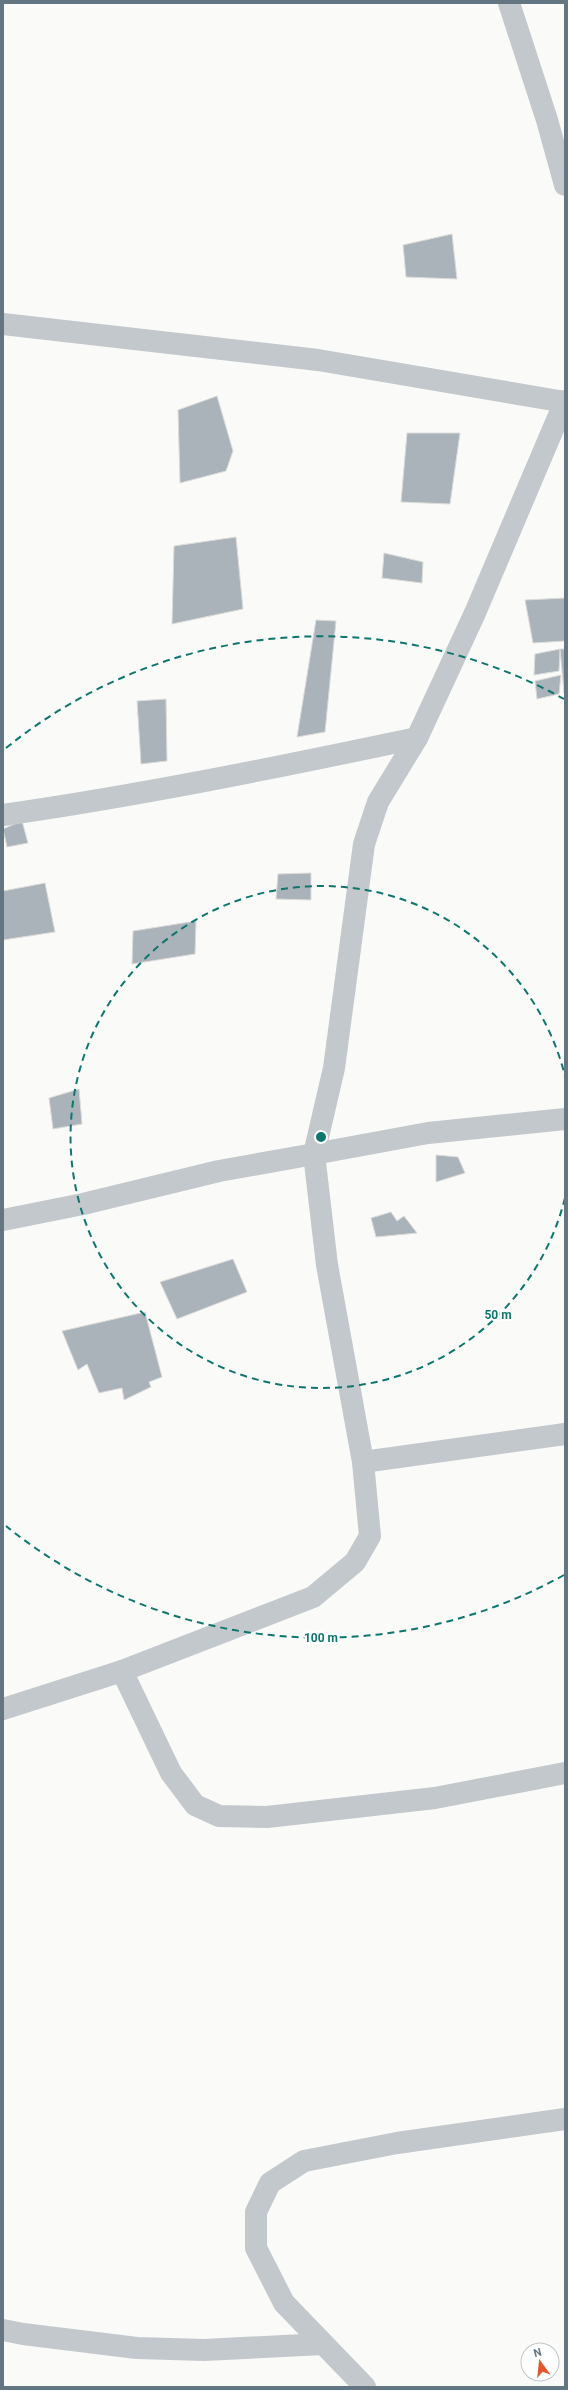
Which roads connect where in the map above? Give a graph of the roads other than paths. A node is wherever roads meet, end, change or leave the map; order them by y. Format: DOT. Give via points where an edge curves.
graph roads {
  1 [pos="510,3"];
  2 [pos="565,185"];
  3 [pos="3,324"];
  4 [pos="565,402"];
  5 [pos="417,738"];
  6 [pos="3,815"];
  7 [pos="565,1119"];
  8 [pos="314,1154"];
  9 [pos="3,1220"];
  10 [pos="565,1434"];
  11 [pos="364,1462"];
  12 [pos="122,1671"];
  13 [pos="3,1709"];
  14 [pos="565,1773"];
  15 [pos="565,2119"];
  16 [pos="3,2330"];
  17 [pos="323,2344"];
  18 [pos="365,2387"];
  1 -- 2 [label="street"];
  3 -- 4 [label="street" via="318,360"];
  4 -- 5 [label="street" via="475,613"];
  5 -- 6 [label="street" via="230,777"];
  5 -- 8 [label="street" via="378,802 364,844 334,1068"];
  7 -- 8 [label="street" via="428,1133"];
  8 -- 9 [label="street" via="220,1171 83,1204"];
  8 -- 11 [label="street" via="327,1265"];
  10 -- 11 [label="street"];
  11 -- 12 [label="street" via="370,1536 355,1562 313,1597"];
  12 -- 13 [label="street"];
  12 -- 14 [label="street" via="171,1773 195,1805 219,1816 268,1817 435,1798"];
  15 -- 17 [label="street" via="397,2143 304,2161 270,2183 256,2212 256,2248 284,2304"];
  16 -- 17 [label="street" via="137,2348 204,2350"];
  17 -- 18 [label="street"];
}
